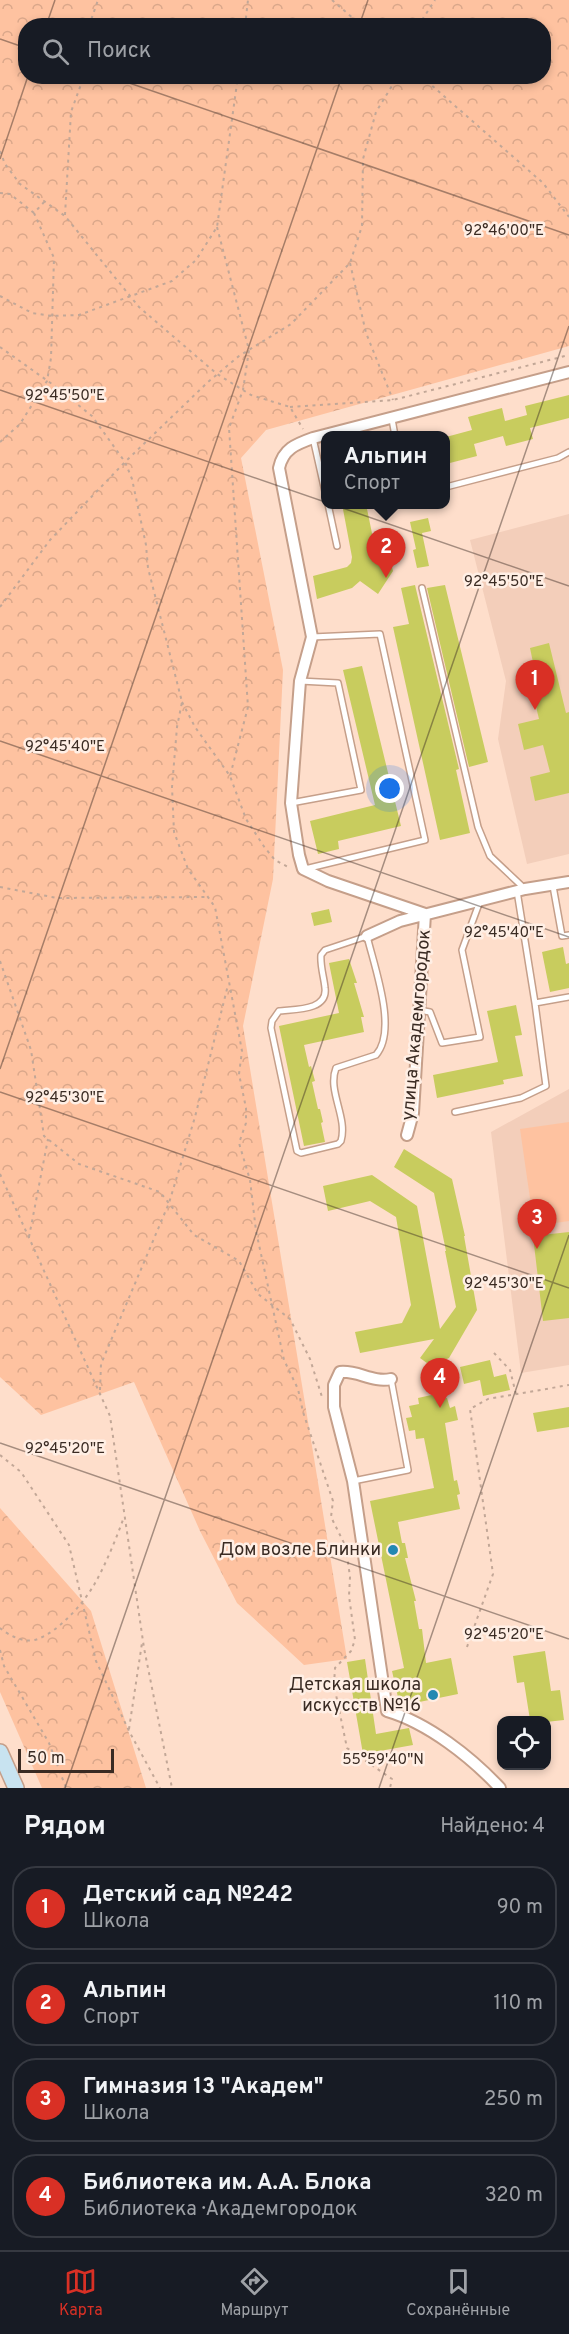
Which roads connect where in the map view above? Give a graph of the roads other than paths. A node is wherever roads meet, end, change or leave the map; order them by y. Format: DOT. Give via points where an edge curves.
graph roads {
  1 [pos="569,372"];
  2 [pos="392,419"];
  3 [pos="342,431"];
  4 [pos="394,431"];
  5 [pos="321,436"];
  6 [pos="317,437"];
  7 [pos="569,452"];
  8 [pos="321,463"];
  9 [pos="450,486"];
  10 [pos="329,509"];
  11 [pos="337,546"];
  12 [pos="422,588"];
  13 [pos="312,637"];
  14 [pos="300,681"];
  15 [pos="291,804"];
  16 [pos="303,869"];
  17 [pos="569,882"];
  18 [pos="553,886"];
  19 [pos="521,890"];
  20 [pos="480,901"];
  21 [pos="425,914"];
  22 [pos="569,935"];
  23 [pos="367,936"];
  24 [pos="569,997"];
  25 [pos="535,1003"];
  26 [pos="419,1010"];
  27 [pos="455,1112"];
  28 [pos="407,1135"];
  29 [pos="391,1379"];
  30 [pos="353,1481"];
  31 [pos="0,1752"];
  32 [pos="16,1788"];
  33 [pos="500,1788"];
  1 -- 2 [label="street"];
  2 -- 3 [label="street"];
  2 -- 4 [label="lane"];
  5 -- 6 [label="street"];
  6 -- 8 [label="lane"];
  6 -- 13 [label="street" via="287,450 279,468"];
  7 -- 9 [label="lane"];
  10 -- 11 [label="lane"];
  12 -- 19 [label="lane" via="478,827 490,856"];
  13 -- 14 [label="street"];
  13 -- 16 [label="lane" via="380,634 425,840"];
  14 -- 15 [label="street"];
  14 -- 15 [label="lane" via="338,683 360,790"];
  15 -- 16 [label="street"];
  16 -- 21 [label="street"];
  17 -- 18 [label="street, улица Академгородок"];
  18 -- 19 [label="street, улица Академгородок"];
  18 -- 22 [label="lane" via="562,936"];
  19 -- 20 [label="street, улица Академгородок"];
  19 -- 25 [label="lane"];
  20 -- 21 [label="street, улица Академгородок"];
  20 -- 26 [label="lane" via="462,950 480,1037 442,1043 430,1012"];
  21 -- 23 [label="street, улица Академгородок"];
  21 -- 26 [label="street, улица Академгородок"];
  23 -- 23 [label="lane" via="385,1015 383,1042 376,1055 336,1068 341,1141 301,1153 297,1151 272,1021 279,1011 320,1003 326,993 321,955 325,950"];
  24 -- 25 [label="lane"];
  25 -- 27 [label="lane" via="546,1086 521,1098"];
  26 -- 28 [label="street, улица Академгородок" via="413,1113"];
  29 -- 30 [label="lane" via="408,1470"];
  29 -- 30 [label="street" via="381,1381 348,1371 340,1372 334,1385 334,1407"];
  30 -- 33 [label="street" via="387,1711 408,1717 474,1761"];
  31 -- 32 [label="main road"];
}
